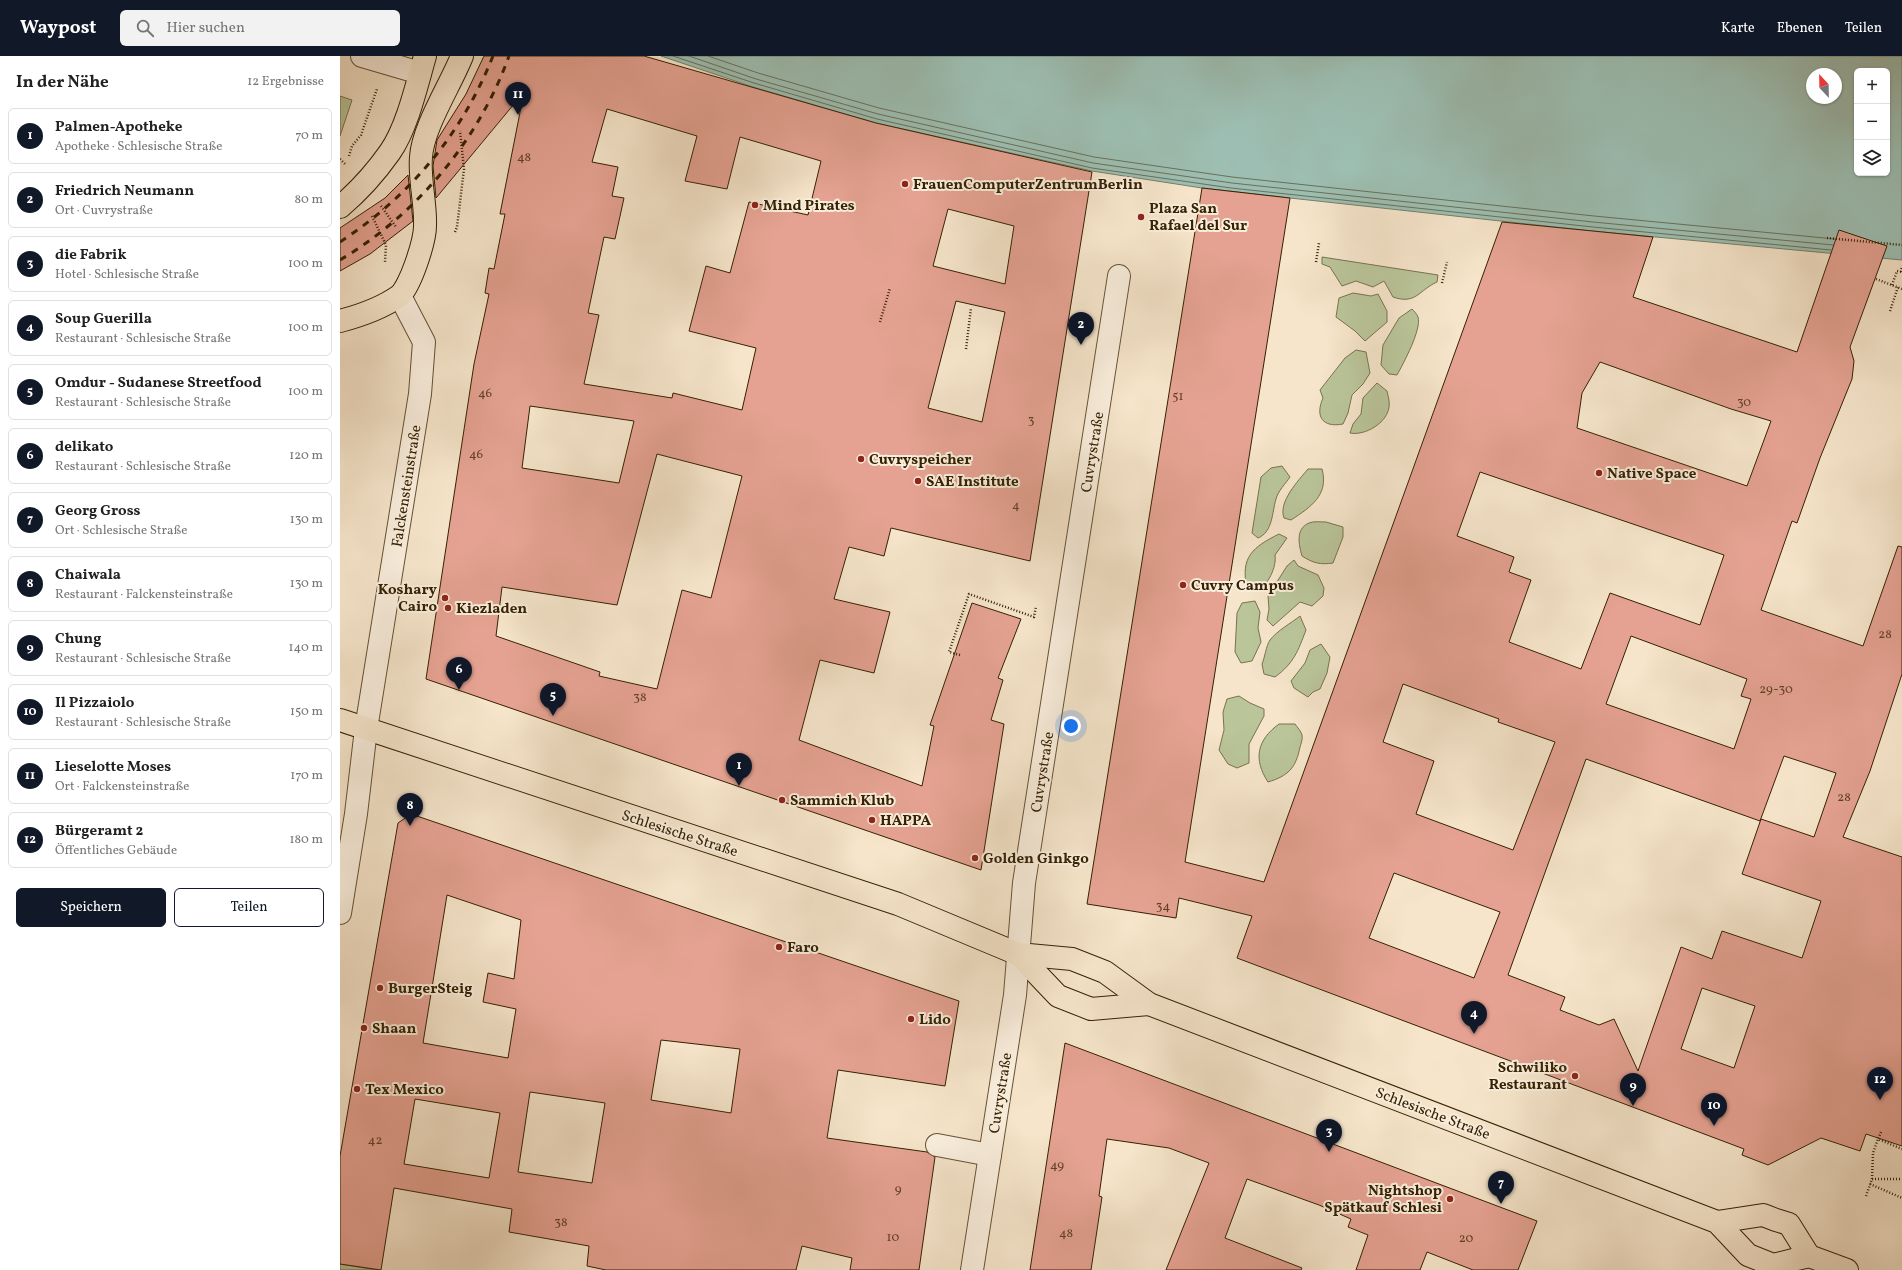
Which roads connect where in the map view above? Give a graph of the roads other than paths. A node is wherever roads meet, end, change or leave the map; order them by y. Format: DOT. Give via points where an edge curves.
graph roads {
  1 [pos="362,56"];
  2 [pos="422,65"];
  3 [pos="458,65"];
  4 [pos="340,207"];
  5 [pos="1119,276"];
  6 [pos="400,296"];
  7 [pos="340,321"];
  8 [pos="340,720"];
  9 [pos="366,729"];
  10 [pos="340,913"];
  11 [pos="1018,954"];
  12 [pos="1148,1004"];
  13 [pos="937,1145"];
  14 [pos="990,1155"];
  15 [pos="1717,1222"];
  16 [pos="1806,1263"];
  17 [pos="972,1270"];
  18 [pos="1847,1270"];
  1 -- 2 [label="street" via="393,65"];
  2 -- 4 [label="main road" via="404,125 391,151 365,183"];
  3 -- 6 [label="main road" via="425,136 421,156 425,227 412,275"];
  5 -- 11 [label="street, Cuvrystraße" via="1024,883"];
  6 -- 7 [label="main road" via="370,311"];
  6 -- 9 [label="street, Falckensteinstraße" via="424,342 420,394"];
  8 -- 9 [label="main road, Schlesische Straße"];
  9 -- 10 [label="street, Falckensteinstraße"];
  9 -- 11 [label="main road, Schlesische Straße" via="898,904"];
  11 -- 12 [label="main road, Schlesische Straße" via="1072,959 1105,972"];
  11 -- 12 [label="main road, Schlesische Straße" via="1058,996 1090,1009"];
  11 -- 14 [label="street, Cuvrystraße" via="1015,995"];
  12 -- 15 [label="main road, Schlesische Straße"];
  13 -- 14 [label="street"];
  14 -- 17 [label="street, Cuvrystraße"];
  15 -- 16 [label="main road, Schlesische Straße" via="1748,1256 1773,1265"];
  15 -- 16 [label="main road, Schlesische Straße" via="1763,1215 1789,1224"];
  16 -- 18 [label="main road"];
}
